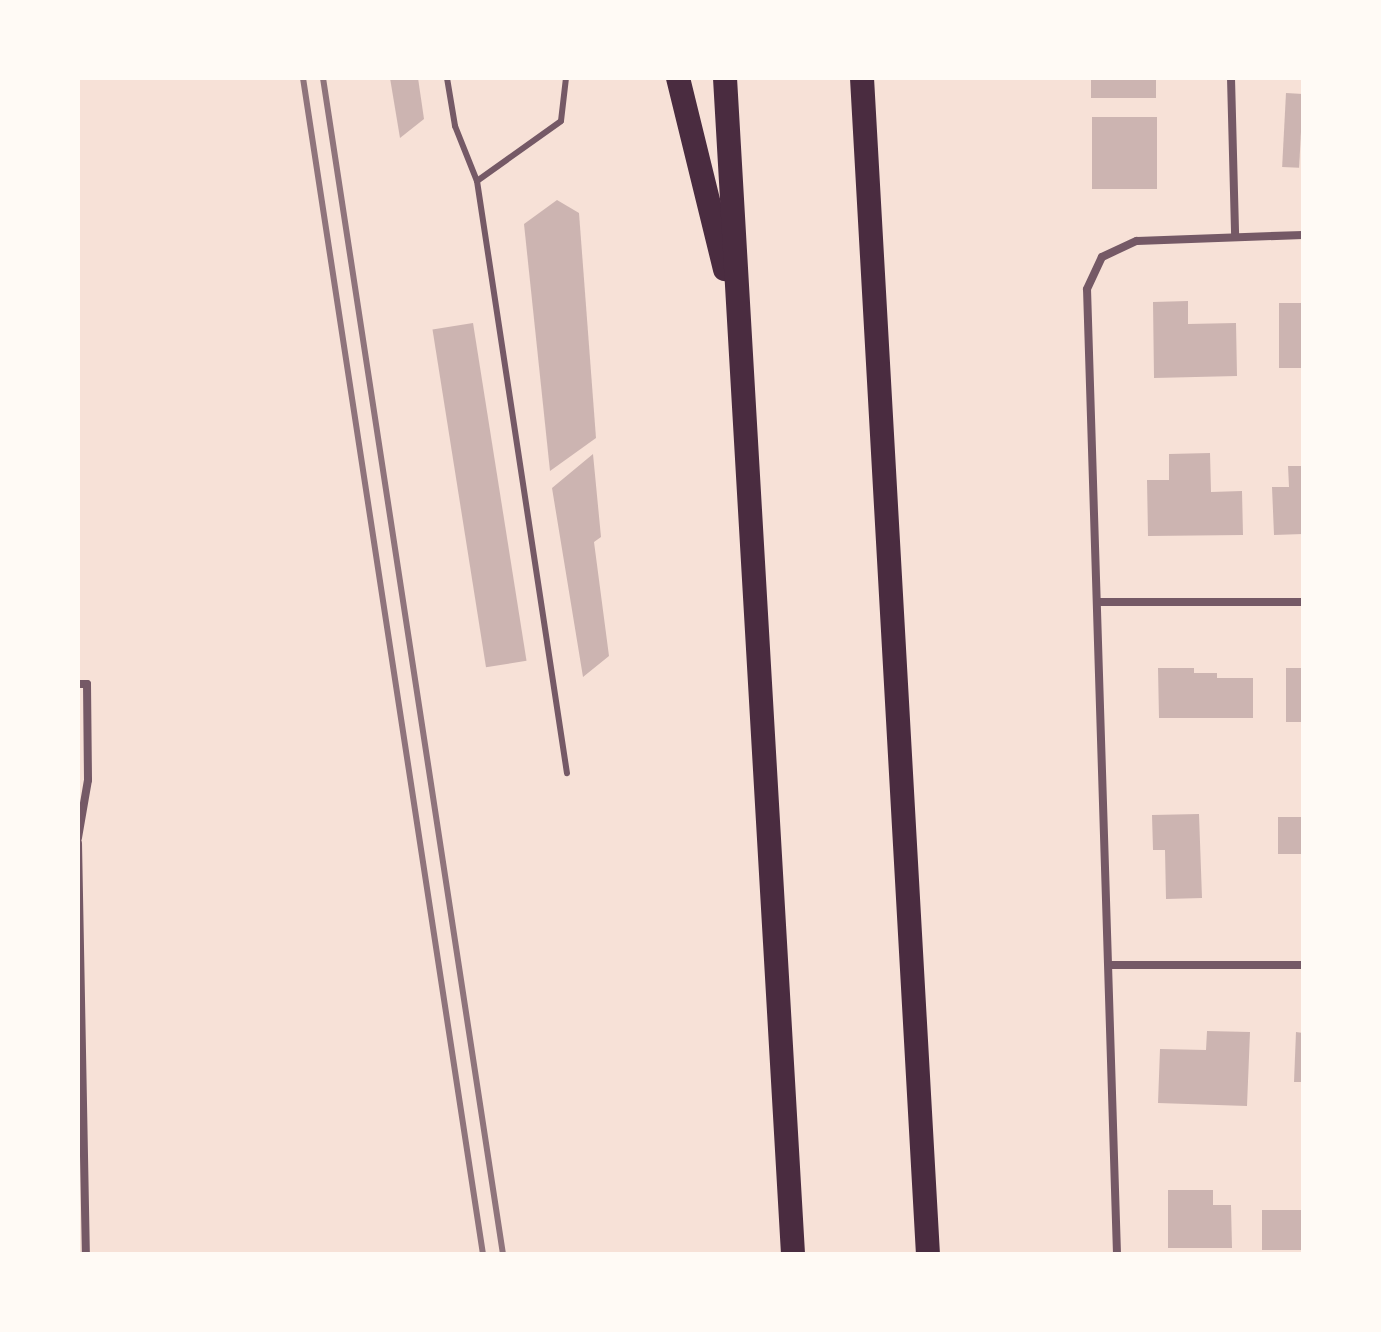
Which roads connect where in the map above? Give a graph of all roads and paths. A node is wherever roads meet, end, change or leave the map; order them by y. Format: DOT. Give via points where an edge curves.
graph roads {
  1 [pos="447,78"];
  2 [pos="566,78"];
  3 [pos="678,78"];
  4 [pos="725,78"];
  5 [pos="862,78"];
  6 [pos="1231,78"];
  7 [pos="477,181"];
  8 [pos="1235,235"];
  9 [pos="1303,235"];
  10 [pos="740,330"];
  11 [pos="1099,602"];
  12 [pos="1303,602"];
  13 [pos="78,684"];
  14 [pos="567,773"];
  15 [pos="78,841"];
  16 [pos="1109,965"];
  17 [pos="1303,965"];
  18 [pos="80,1064"];
  19 [pos="86,1254"];
  20 [pos="793,1254"];
  21 [pos="928,1254"];
  22 [pos="1117,1254"];
  1 -- 7 [label="lane" via="455,126"];
  2 -- 7 [label="lane" via="561,121"];
  3 -- 10 [label="highway"];
  4 -- 10 [label="highway"];
  5 -- 21 [label="highway"];
  6 -- 8 [label="street"];
  7 -- 14 [label="lane"];
  8 -- 9 [label="street"];
  8 -- 11 [label="street" via="1137,241 1102,257 1087,289"];
  10 -- 20 [label="highway"];
  11 -- 12 [label="street"];
  11 -- 16 [label="street"];
  13 -- 15 [label="street" via="87,684 88,766"];
  15 -- 18 [label="street"];
  16 -- 17 [label="street"];
  16 -- 22 [label="street"];
  18 -- 19 [label="street"];
}
